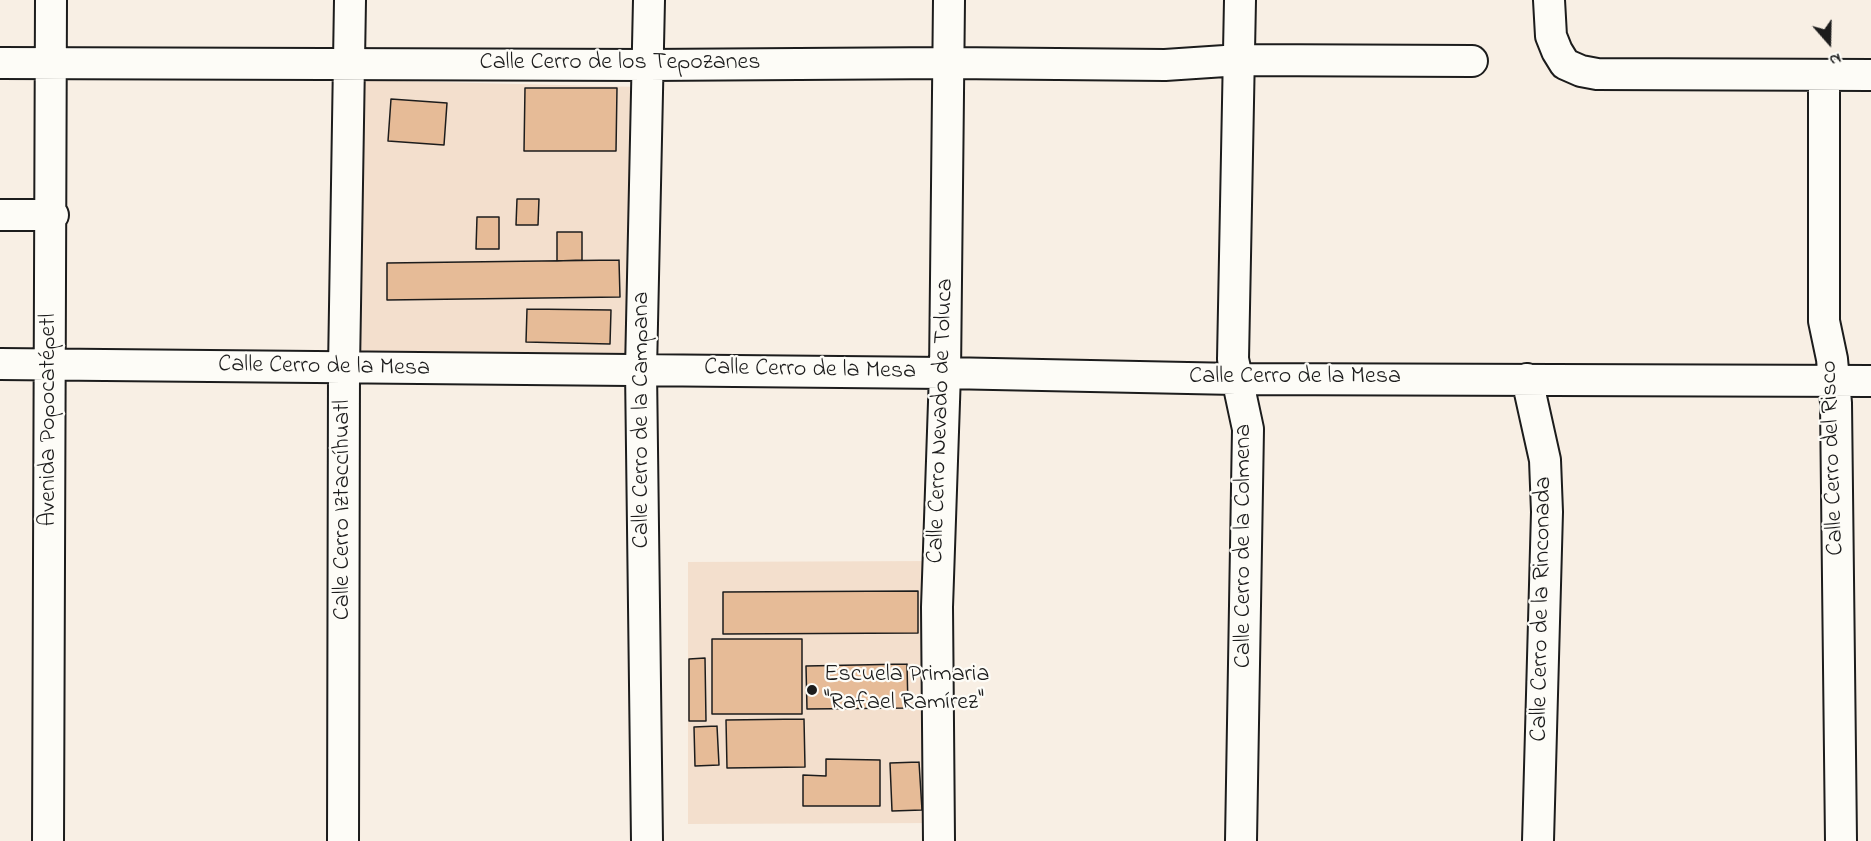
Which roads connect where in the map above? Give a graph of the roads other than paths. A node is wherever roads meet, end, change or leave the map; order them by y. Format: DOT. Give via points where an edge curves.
graph roads {
  1 [pos="51,0"];
  2 [pos="350,0"];
  3 [pos="649,0"];
  4 [pos="949,0"];
  5 [pos="1240,0"];
  6 [pos="1549,0"];
  7 [pos="1240,60"];
  8 [pos="1472,61"];
  9 [pos="0,63"];
  10 [pos="51,63"];
  11 [pos="949,63"];
  12 [pos="350,64"];
  13 [pos="648,65"];
  14 [pos="1824,75"];
  15 [pos="1871,75"];
  16 [pos="0,215"];
  17 [pos="52,215"];
  18 [pos="0,364"];
  19 [pos="50,364"];
  20 [pos="344,368"];
  21 [pos="640,370"];
  22 [pos="945,373"];
  23 [pos="1236,379"];
  24 [pos="1527,379"];
  25 [pos="1835,381"];
  26 [pos="1871,381"];
  27 [pos="48,841"];
  28 [pos="343,841"];
  29 [pos="647,841"];
  30 [pos="939,841"];
  31 [pos="1241,841"];
  32 [pos="1538,841"];
  33 [pos="1841,841"];
  1 -- 10 [label="street, Avenida Popocatépetl"];
  2 -- 12 [label="street, Calle Cerro Iztaccíhuatl"];
  3 -- 13 [label="street, Calle Cerro de la Campana"];
  4 -- 11 [label="street, Calle Cerro Nevado de Toluca"];
  5 -- 7 [label="street, Calle Cerro de la Colmena"];
  6 -- 14 [label="street" via="1551,36 1565,64 1597,74"];
  7 -- 8 [label="street, Calle Cerro de los Tepozanes"];
  7 -- 11 [label="street, Calle Cerro de los Tepozanes" via="1165,64"];
  7 -- 23 [label="street, Calle Cerro de la Colmena" via="1233,359"];
  9 -- 10 [label="street, Calle Cerro de los Tepozanes"];
  10 -- 12 [label="street, Calle Cerro de los Tepozanes"];
  10 -- 17 [label="street, Avenida Popocatépetl"];
  11 -- 13 [label="street, Calle Cerro de los Tepozanes"];
  11 -- 22 [label="street, Calle Cerro Nevado de Toluca"];
  12 -- 13 [label="street, Calle Cerro de los Tepozanes"];
  12 -- 20 [label="street, Calle Cerro Iztaccíhuatl"];
  13 -- 21 [label="street, Calle Cerro de la Campana"];
  14 -- 15 [label="street"];
  14 -- 25 [label="street, Calle Cerro del Risco" via="1824,321"];
  16 -- 17 [label="street"];
  17 -- 19 [label="street, Avenida Popocatépetl"];
  18 -- 19 [label="street, Calle Cerro de la Mesa"];
  19 -- 20 [label="street, Calle Cerro de la Mesa"];
  19 -- 27 [label="street, Avenida Popocatépetl"];
  20 -- 21 [label="street, Calle Cerro de la Mesa"];
  20 -- 28 [label="street, Calle Cerro Iztaccíhuatl"];
  21 -- 22 [label="street, Calle Cerro de la Mesa"];
  21 -- 29 [label="street, Calle Cerro de la Campana"];
  22 -- 23 [label="street, Calle Cerro de la Mesa"];
  22 -- 30 [label="street, Calle Cerro Nevado de Toluca" via="937,607"];
  23 -- 24 [label="street, Calle Cerro de la Mesa"];
  23 -- 31 [label="street, Calle Cerro de la Colmena" via="1248,429"];
  24 -- 25 [label="street, Calle Cerro de la Mesa"];
  24 -- 32 [label="street, Calle Cerro de la Rinconada" via="1545,460 1547,512"];
  25 -- 26 [label="street, Calle Cerro de la Mesa"];
  25 -- 33 [label="street, Calle Cerro del Risco"];
}
